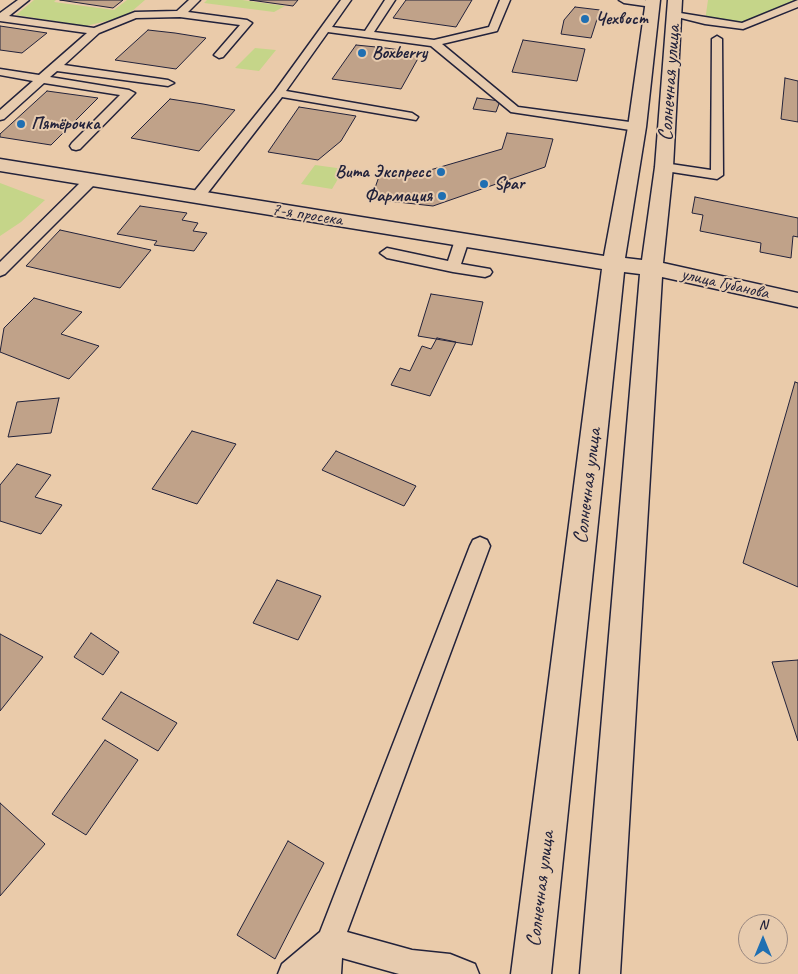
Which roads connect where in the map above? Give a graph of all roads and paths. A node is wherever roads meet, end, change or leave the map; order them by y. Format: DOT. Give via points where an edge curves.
graph roads {
  1 [pos="24,0"];
  2 [pos="195,0"];
  3 [pos="346,0"];
  4 [pos="390,0"];
  5 [pos="505,0"];
  6 [pos="624,0"];
  7 [pos="798,3"];
  8 [pos="146,5"];
  9 [pos="664,5"];
  10 [pos="180,14"];
  11 [pos="134,15"];
  12 [pos="0,18"];
  13 [pos="326,29"];
  14 [pos="95,31"];
  15 [pos="368,34"];
  16 [pos="717,39"];
  17 [pos="434,43"];
  18 [pos="219,55"];
  19 [pos="55,67"];
  20 [pos="0,72"];
  21 [pos="42,79"];
  22 [pos="168,83"];
  23 [pos="279,93"];
  24 [pos="0,116"];
  25 [pos="412,117"];
  26 [pos="636,127"];
  27 [pos="76,146"];
  28 [pos="0,165"];
  29 [pos="664,167"];
  30 [pos="92,180"];
  31 [pos="198,196"];
  32 [pos="462,240"];
  33 [pos="387,253"];
  34 [pos="614,262"];
  35 [pos="453,266"];
  36 [pos="652,268"];
  37 [pos="0,271"];
  38 [pos="485,272"];
  39 [pos="798,300"];
  40 [pos="480,546"];
  41 [pos="330,941"];
  42 [pos="292,974"];
  43 [pos="327,974"];
  44 [pos="465,974"];
  45 [pos="531,974"];
  46 [pos="600,974"];
  1 -- 12 [label="lane"];
  2 -- 10 [label="lane"];
  3 -- 13 [label="lane"];
  4 -- 15 [label="lane"];
  5 -- 17 [label="lane" via="492,29"];
  6 -- 9 [label="lane"];
  7 -- 9 [label="lane" via="743,26 705,22"];
  8 -- 11 [label="lane"];
  9 -- 26 [label="main road, Солнечная улица"];
  9 -- 29 [label="main road, Солнечная улица"];
  10 -- 11 [label="lane"];
  10 -- 18 [label="lane" via="248,23"];
  11 -- 14 [label="lane"];
  12 -- 14 [label="lane"];
  13 -- 15 [label="lane"];
  13 -- 23 [label="lane"];
  14 -- 19 [label="lane"];
  15 -- 17 [label="lane"];
  16 -- 29 [label="lane" via="717,175"];
  17 -- 26 [label="lane" via="515,110"];
  19 -- 21 [label="lane"];
  19 -- 22 [label="lane"];
  20 -- 21 [label="lane"];
  21 -- 24 [label="lane"];
  21 -- 27 [label="lane" via="130,93"];
  23 -- 25 [label="lane"];
  23 -- 31 [label="lane"];
  26 -- 34 [label="main road, Солнечная улица"];
  28 -- 30 [label="main road, 7-я просека"];
  29 -- 36 [label="main road, Солнечная улица"];
  30 -- 31 [label="main road, 7-я просека"];
  30 -- 37 [label="lane"];
  31 -- 32 [label="main road, 7-я просека"];
  32 -- 34 [label="main road, 7-я просека" via="575,259"];
  32 -- 35 [label="lane"];
  33 -- 35 [label="lane"];
  34 -- 36 [label="main road, улица Губанова"];
  34 -- 45 [label="main road, Солнечная улица"];
  35 -- 38 [label="lane"];
  36 -- 39 [label="main road, улица Губанова"];
  36 -- 46 [label="main road, Солнечная улица"];
  40 -- 41 [label="lane"];
  41 -- 42 [label="lane"];
  41 -- 43 [label="lane"];
  41 -- 44 [label="lane" via="412,964 450,968"];
}
